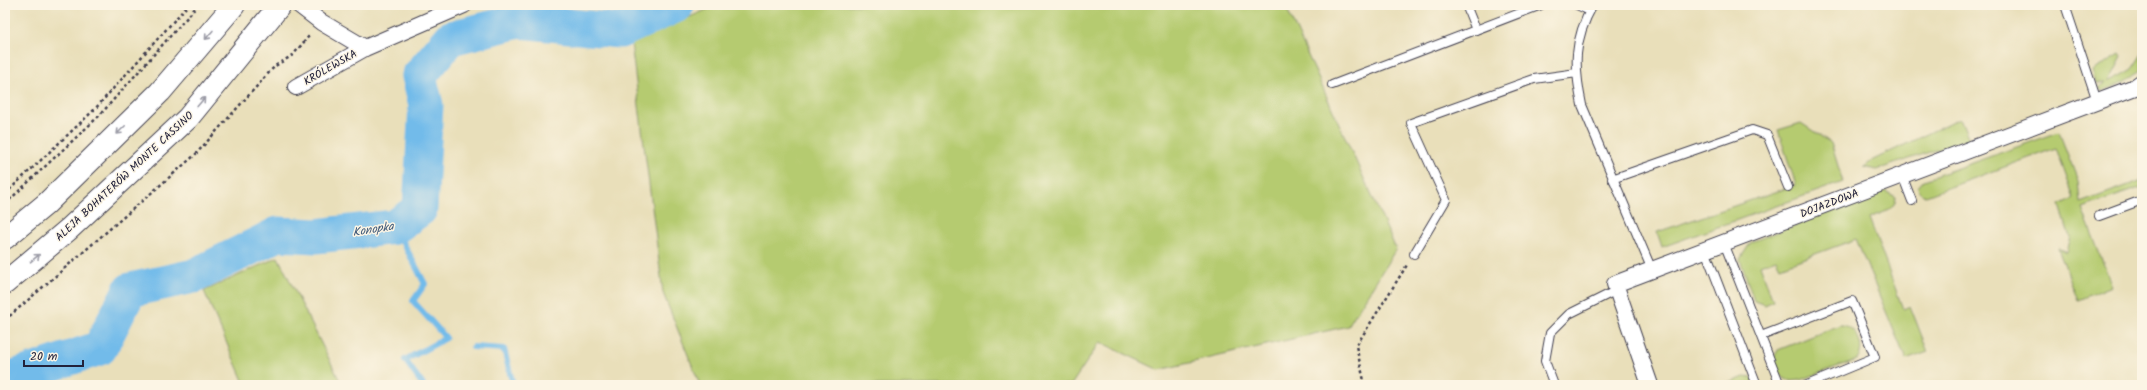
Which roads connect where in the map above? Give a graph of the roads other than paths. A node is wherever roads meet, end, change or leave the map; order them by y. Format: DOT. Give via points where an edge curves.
graph roads {
  1 [pos="234,5"];
  2 [pos="280,5"];
  3 [pos="299,5"];
  4 [pos="464,5"];
  5 [pos="1466,5"];
  6 [pos="1541,5"];
  7 [pos="1577,5"];
  8 [pos="2065,5"];
  9 [pos="1592,8"];
  10 [pos="1476,30"];
  11 [pos="365,48"];
  12 [pos="1577,73"];
  13 [pos="2142,82"];
  14 [pos="1332,85"];
  15 [pos="296,87"];
  16 [pos="2097,101"];
  17 [pos="1902,175"];
  18 [pos="1612,178"];
  19 [pos="1788,188"];
  20 [pos="2142,200"];
  21 [pos="1912,201"];
  22 [pos="2099,216"];
  23 [pos="5,238"];
  24 [pos="1724,243"];
  25 [pos="1705,250"];
  26 [pos="1415,253"];
  27 [pos="1652,270"];
  28 [pos="5,283"];
  29 [pos="1618,290"];
  30 [pos="1761,336"];
  31 [pos="1554,385"];
  32 [pos="1650,385"];
  33 [pos="1757,385"];
  34 [pos="1780,385"];
  35 [pos="1807,385"];
  1 -- 23 [label="main road, one-way" via="160,92 46,204"];
  28 -- 2 [label="main road, ALEJA BOHATERÓW MONTE CASSINO, one-way" via="69,229 188,118"];
  3 -- 11 [label="street, KRÓLEWSKA" via="321,22"];
  4 -- 11 [label="street, KRÓLEWSKA"];
  5 -- 10 [label="lane"];
  6 -- 10 [label="lane"];
  7 -- 9 [label="lane"];
  8 -- 16 [label="lane"];
  9 -- 12 [label="lane" via="1578,40"];
  10 -- 14 [label="lane"];
  11 -- 15 [label="street, KRÓLEWSKA"];
  12 -- 18 [label="lane" via="1582,106"];
  12 -- 26 [label="lane" via="1534,79 1411,123 1446,200"];
  13 -- 16 [label="street, DOJAZDOWA"];
  16 -- 17 [label="street, DOJAZDOWA"];
  17 -- 21 [label="lane"];
  17 -- 24 [label="street, DOJAZDOWA"];
  18 -- 19 [label="lane" via="1752,130 1767,135"];
  18 -- 27 [label="lane"];
  20 -- 22 [label="lane"];
  24 -- 25 [label="street, DOJAZDOWA"];
  24 -- 30 [label="lane"];
  25 -- 27 [label="street, DOJAZDOWA"];
  25 -- 33 [label="lane"];
  27 -- 29 [label="street, DOJAZDOWA" via="1615,284"];
  29 -- 31 [label="lane" via="1569,314 1550,333 1544,361"];
  29 -- 32 [label="street"];
  30 -- 34 [label="lane"];
  30 -- 35 [label="lane" via="1852,301 1875,357"];
}
